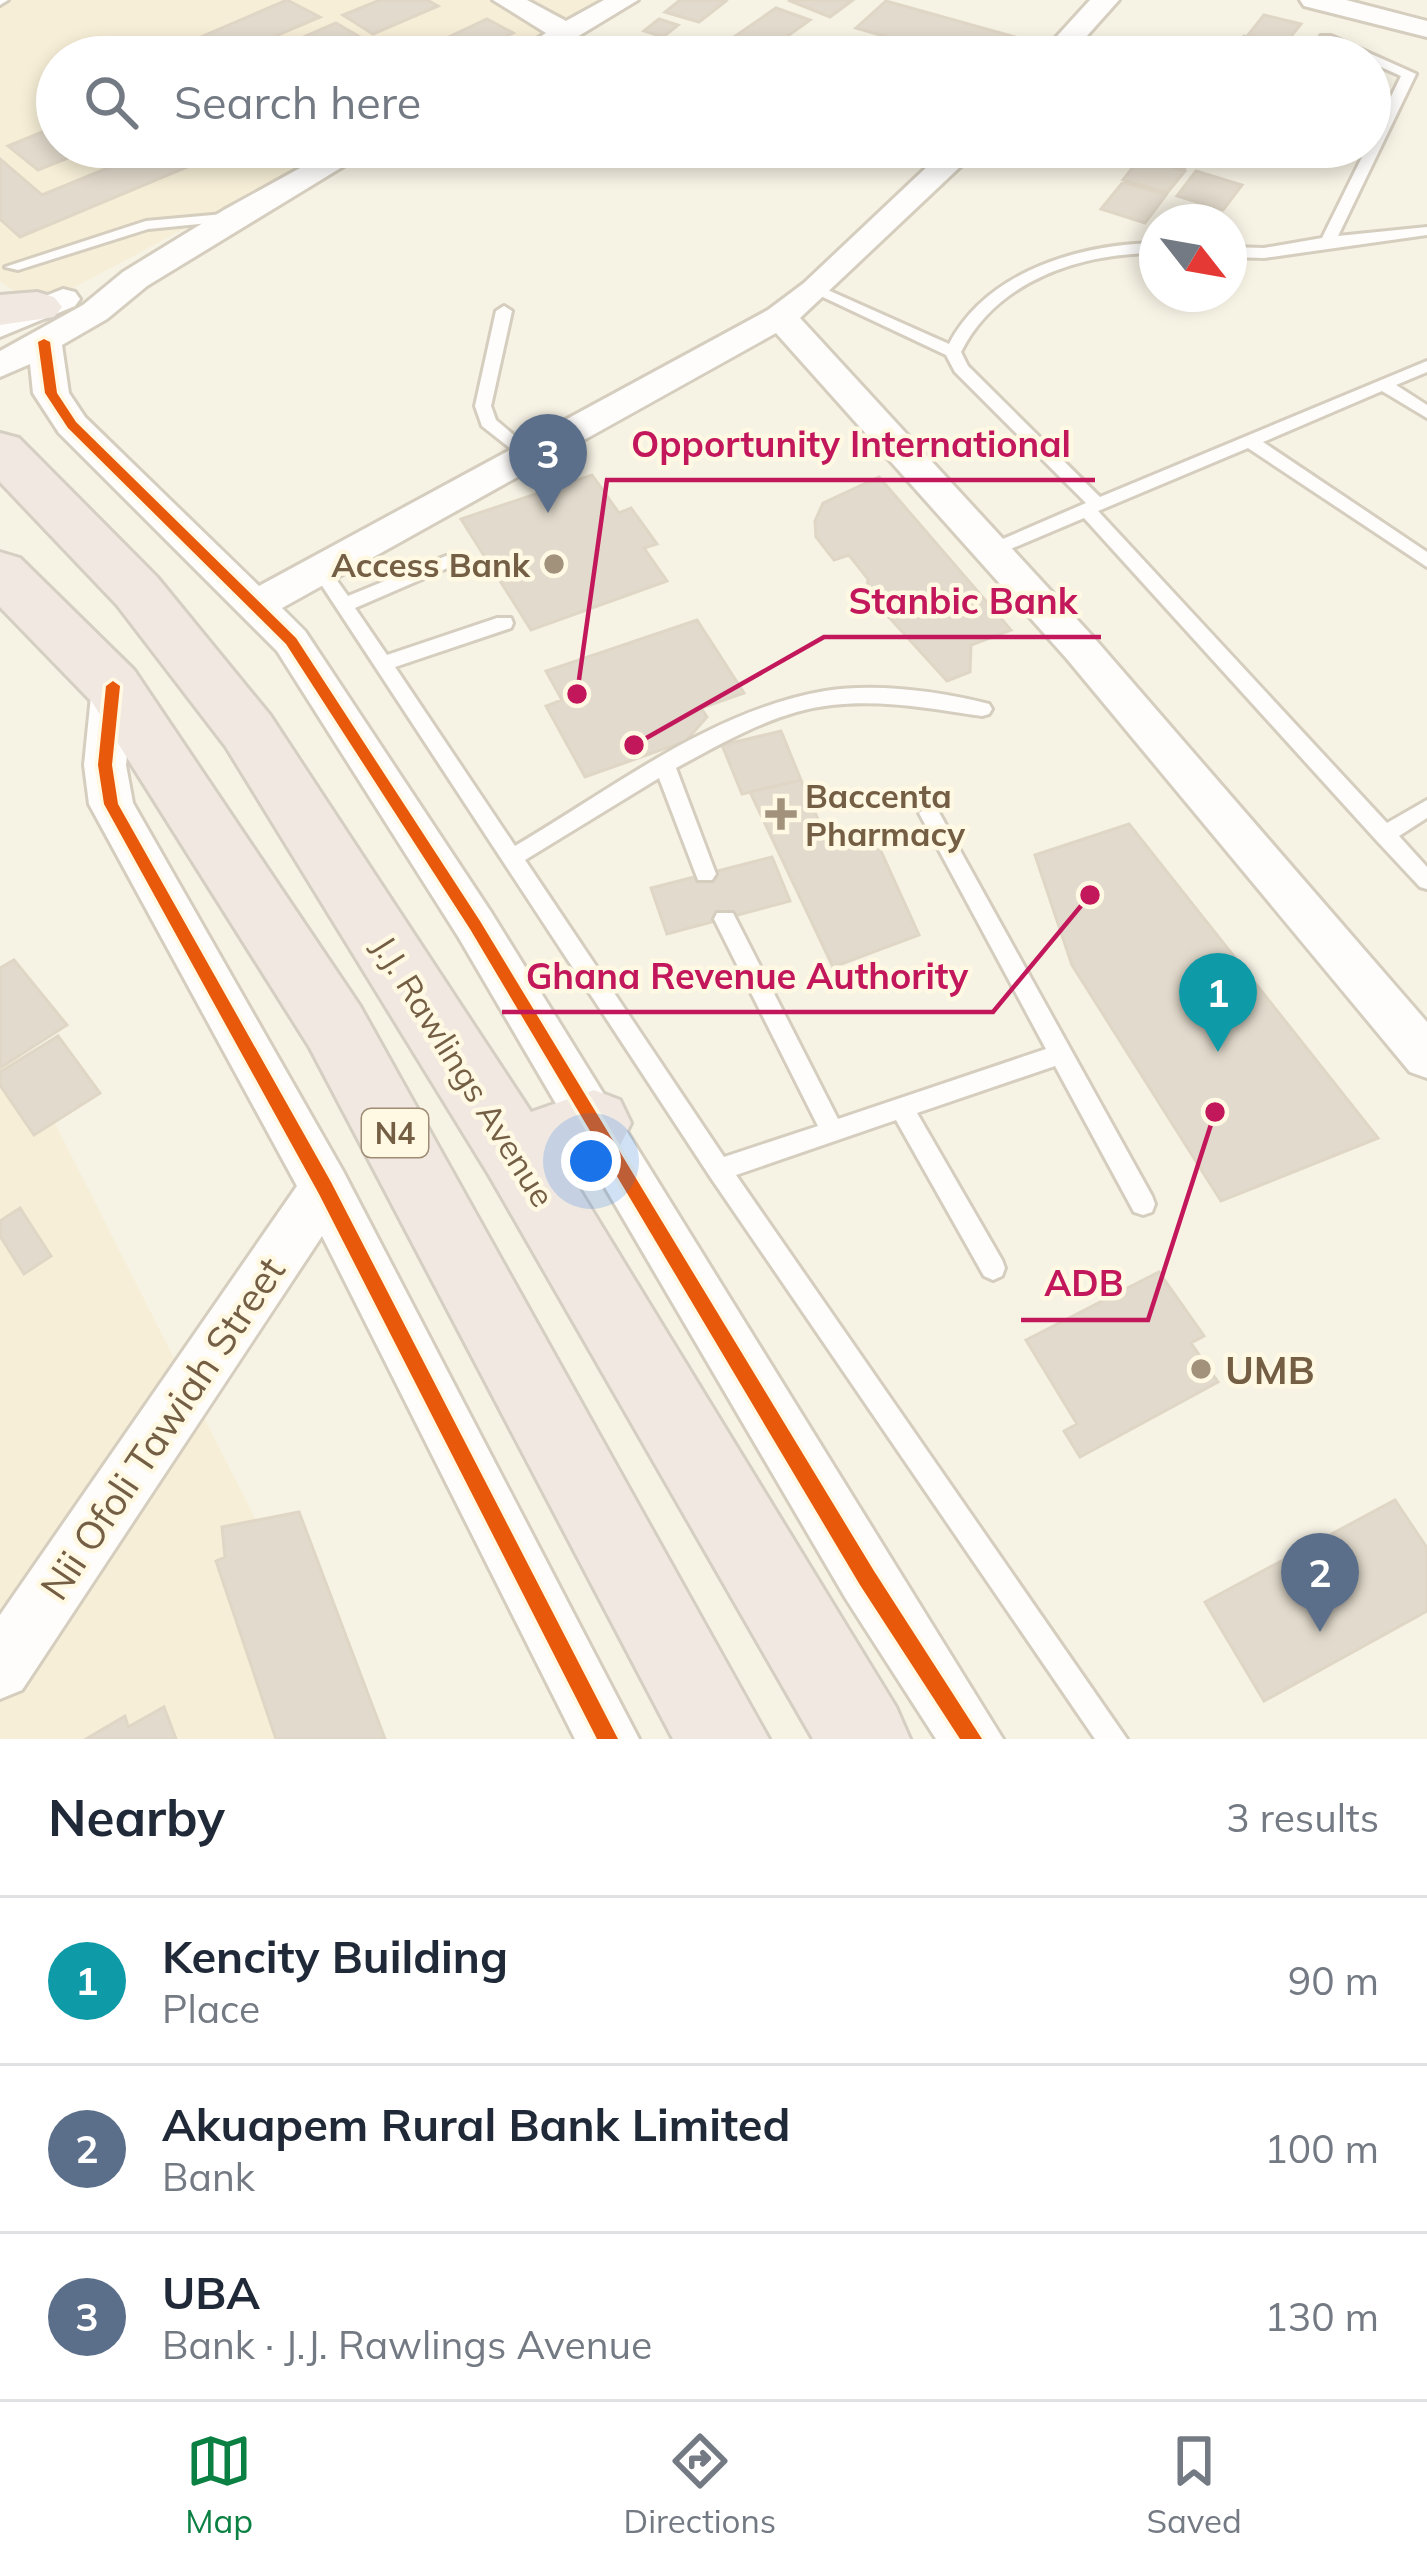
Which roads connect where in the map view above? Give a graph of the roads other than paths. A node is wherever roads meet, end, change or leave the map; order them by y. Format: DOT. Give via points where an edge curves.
graph roads {
  1 [pos="507,0"];
  2 [pos="624,0"];
  3 [pos="1105,0"];
  4 [pos="1314,0"];
  5 [pos="1427,29"];
  6 [pos="567,33"];
  7 [pos="562,36"];
  8 [pos="1072,36"];
  9 [pos="1391,66"];
  10 [pos="1391,111"];
  11 [pos="322,168"];
  12 [pos="944,168"];
  13 [pos="1364,168"];
  14 [pos="235,217"];
  15 [pos="1427,231"];
  16 [pos="1328,242"];
  17 [pos="1139,249"];
  18 [pos="1247,253"];
  19 [pos="816,290"];
  20 [pos="19,311"];
  21 [pos="504,311"];
  22 [pos="780,316"];
  23 [pos="953,352"];
  24 [pos="0,366"];
  25 [pos="1427,366"];
  26 [pos="1383,384"];
  27 [pos="1427,412"];
  28 [pos="1250,441"];
  29 [pos="0,450"];
  30 [pos="529,457"];
  31 [pos="0,493"];
  32 [pos="1092,507"];
  33 [pos="988,552"];
  34 [pos="1427,561"];
  35 [pos="446,562"];
  36 [pos="0,572"];
  37 [pos="322,572"];
  38 [pos="136,591"];
  39 [pos="255,605"];
  40 [pos="342,606"];
  41 [pos="504,622"];
  42 [pos="382,664"];
  43 [pos="113,686"];
  44 [pos="982,709"];
  45 [pos="666,769"];
  46 [pos="1427,808"];
  47 [pos="929,813"];
  48 [pos="1384,835"];
  49 [pos="515,856"];
  50 [pos="705,874"];
  51 [pos="1427,881"];
  52 [pos="725,919"];
  53 [pos="1061,1054"];
  54 [pos="1427,1057"];
  55 [pos="902,1108"];
  56 [pos="594,1123"];
  57 [pos="832,1132"];
  58 [pos="515,1150"];
  59 [pos="719,1171"];
  60 [pos="325,1188"];
  61 [pos="1143,1204"];
  62 [pos="993,1268"];
  63 [pos="0,1668"];
  64 [pos="608,1739"];
  65 [pos="723,1739"];
  66 [pos="864,1739"];
  67 [pos="972,1739"];
  68 [pos="1112,1739"];
  1 -- 6 [label="street"];
  2 -- 6 [label="street"];
  3 -- 8 [label="street"];
  4 -- 5 [label="street"];
  6 -- 7 [label="street"];
  9 -- 10 [label="lane" via="1409,74"];
  11 -- 14 [label="street"];
  12 -- 19 [label="street"];
  13 -- 16 [label="lane"];
  14 -- 20 [label="lane" via="146,225"];
  14 -- 20 [label="street" via="95,312"];
  15 -- 16 [label="lane"];
  16 -- 18 [label="lane"];
  17 -- 23 [label="lane" via="1096,252 999,291 960,331"];
  19 -- 22 [label="street"];
  19 -- 23 [label="lane"];
  20 -- 24 [label="street"];
  20 -- 39 [label="street" via="51,393 73,425"];
  21 -- 30 [label="lane" via="483,406 488,422"];
  22 -- 30 [label="street"];
  22 -- 33 [label="street"];
  23 -- 32 [label="lane"];
  25 -- 26 [label="lane"];
  26 -- 27 [label="lane"];
  26 -- 28 [label="lane"];
  28 -- 32 [label="lane"];
  28 -- 34 [label="lane"];
  29 -- 38 [label="highway, J.J. Rawlings Avenue"];
  30 -- 37 [label="street"];
  31 -- 38 [label="highway"];
  32 -- 33 [label="lane"];
  32 -- 48 [label="lane"];
  33 -- 54 [label="street" via="1082,649"];
  35 -- 40 [label="lane"];
  36 -- 43 [label="highway, N4"];
  37 -- 39 [label="street"];
  37 -- 40 [label="lane"];
  38 -- 58 [label="highway, J.J. Rawlings Avenue" via="248,731"];
  39 -- 56 [label="street" via="291,641"];
  40 -- 42 [label="lane"];
  41 -- 42 [label="lane"];
  42 -- 49 [label="lane"];
  43 -- 60 [label="street" via="105,765 111,804"];
  43 -- 65 [label="highway, N4" via="335,1027"];
  44 -- 45 [label="lane" via="884,695 824,698 751,718"];
  45 -- 49 [label="lane"];
  45 -- 50 [label="lane"];
  46 -- 48 [label="lane"];
  47 -- 53 [label="lane"];
  48 -- 51 [label="lane"];
  49 -- 59 [label="lane"];
  52 -- 57 [label="lane"];
  53 -- 55 [label="lane"];
  53 -- 61 [label="lane"];
  55 -- 57 [label="lane"];
  55 -- 62 [label="lane"];
  56 -- 58 [label="highway"];
  56 -- 67 [label="street"];
  57 -- 59 [label="lane"];
  58 -- 66 [label="highway, J.J. Rawlings Avenue"];
  59 -- 68 [label="lane"];
  60 -- 63 [label="street, Nii Ofoli Tawiah Street"];
  60 -- 64 [label="street"];
}
